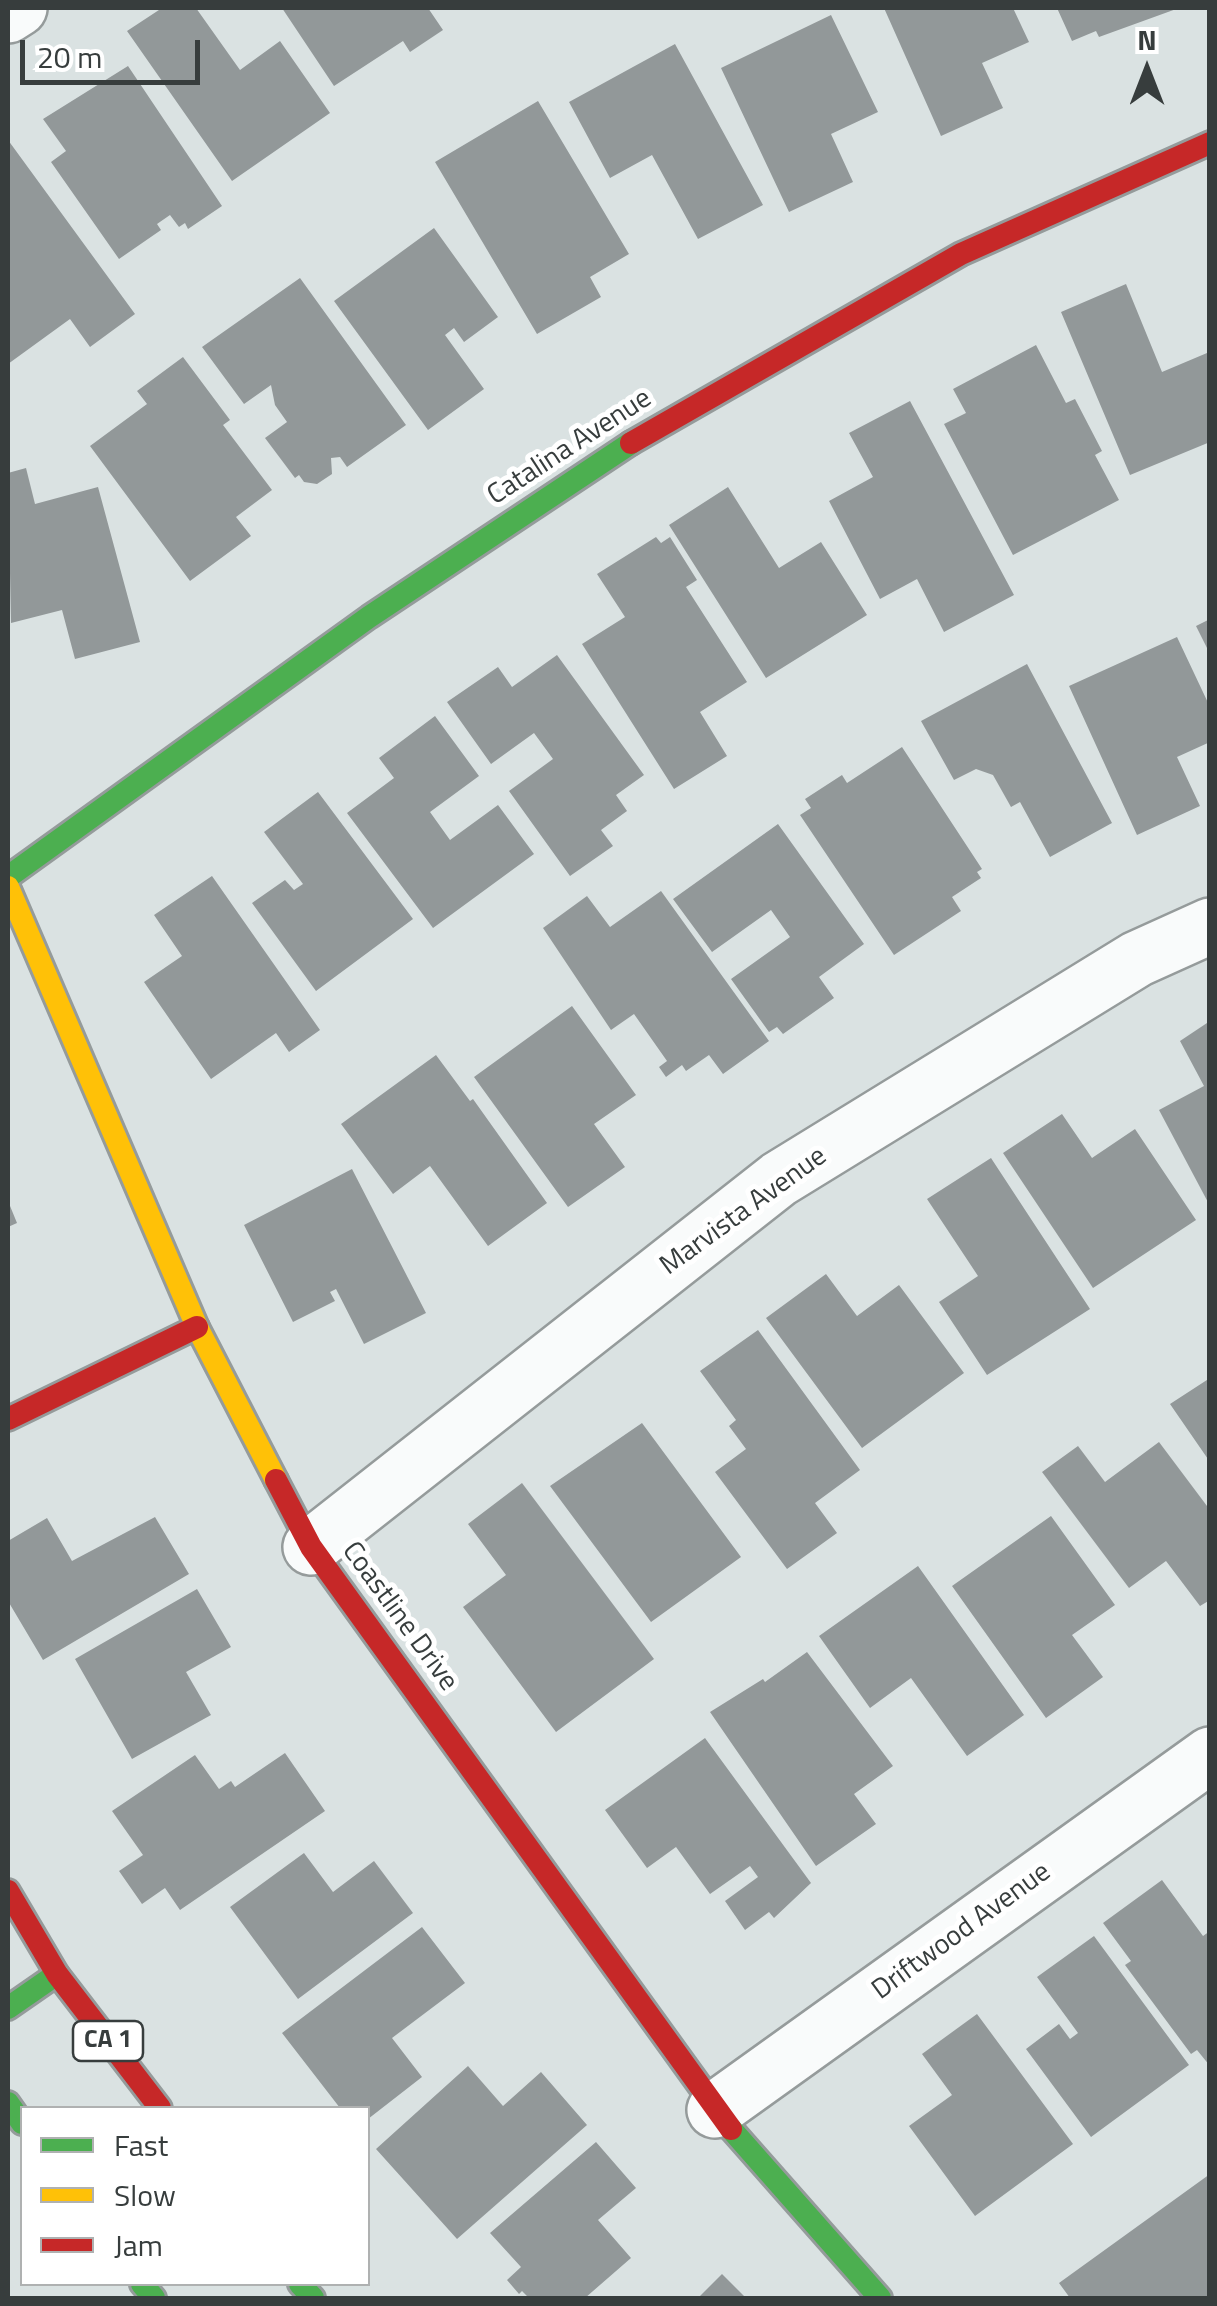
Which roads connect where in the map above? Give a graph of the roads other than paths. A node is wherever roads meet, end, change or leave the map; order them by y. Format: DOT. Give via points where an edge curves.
graph roads {
  1 [pos="19,8"];
  2 [pos="8,15"];
  3 [pos="1210,143"];
  4 [pos="8,877"];
  5 [pos="8,887"];
  6 [pos="1210,926"];
  7 [pos="197,1326"];
  8 [pos="8,1419"];
  9 [pos="311,1546"];
  10 [pos="1210,1754"];
  11 [pos="8,1891"];
  12 [pos="57,1974"];
  13 [pos="8,2008"];
  14 [pos="158,2106"];
  15 [pos="716,2110"];
  16 [pos="880,2298"];
  1 -- 2 [label="street"];
  3 -- 4 [label="main road, Catalina Avenue" via="961,254 647,432 368,617"];
  5 -- 7 [label="main road, Coastline Drive"];
  6 -- 9 [label="street, Marvista Avenue" via="1137,959 780,1179"];
  7 -- 8 [label="main road"];
  7 -- 9 [label="main road, Coastline Drive"];
  9 -- 15 [label="main road, Coastline Drive"];
  10 -- 15 [label="street, Driftwood Avenue"];
  11 -- 12 [label="main road, CA 1"];
  12 -- 13 [label="main road"];
  12 -- 14 [label="main road, CA 1"];
  15 -- 16 [label="main road, Coastline Drive"];
}
